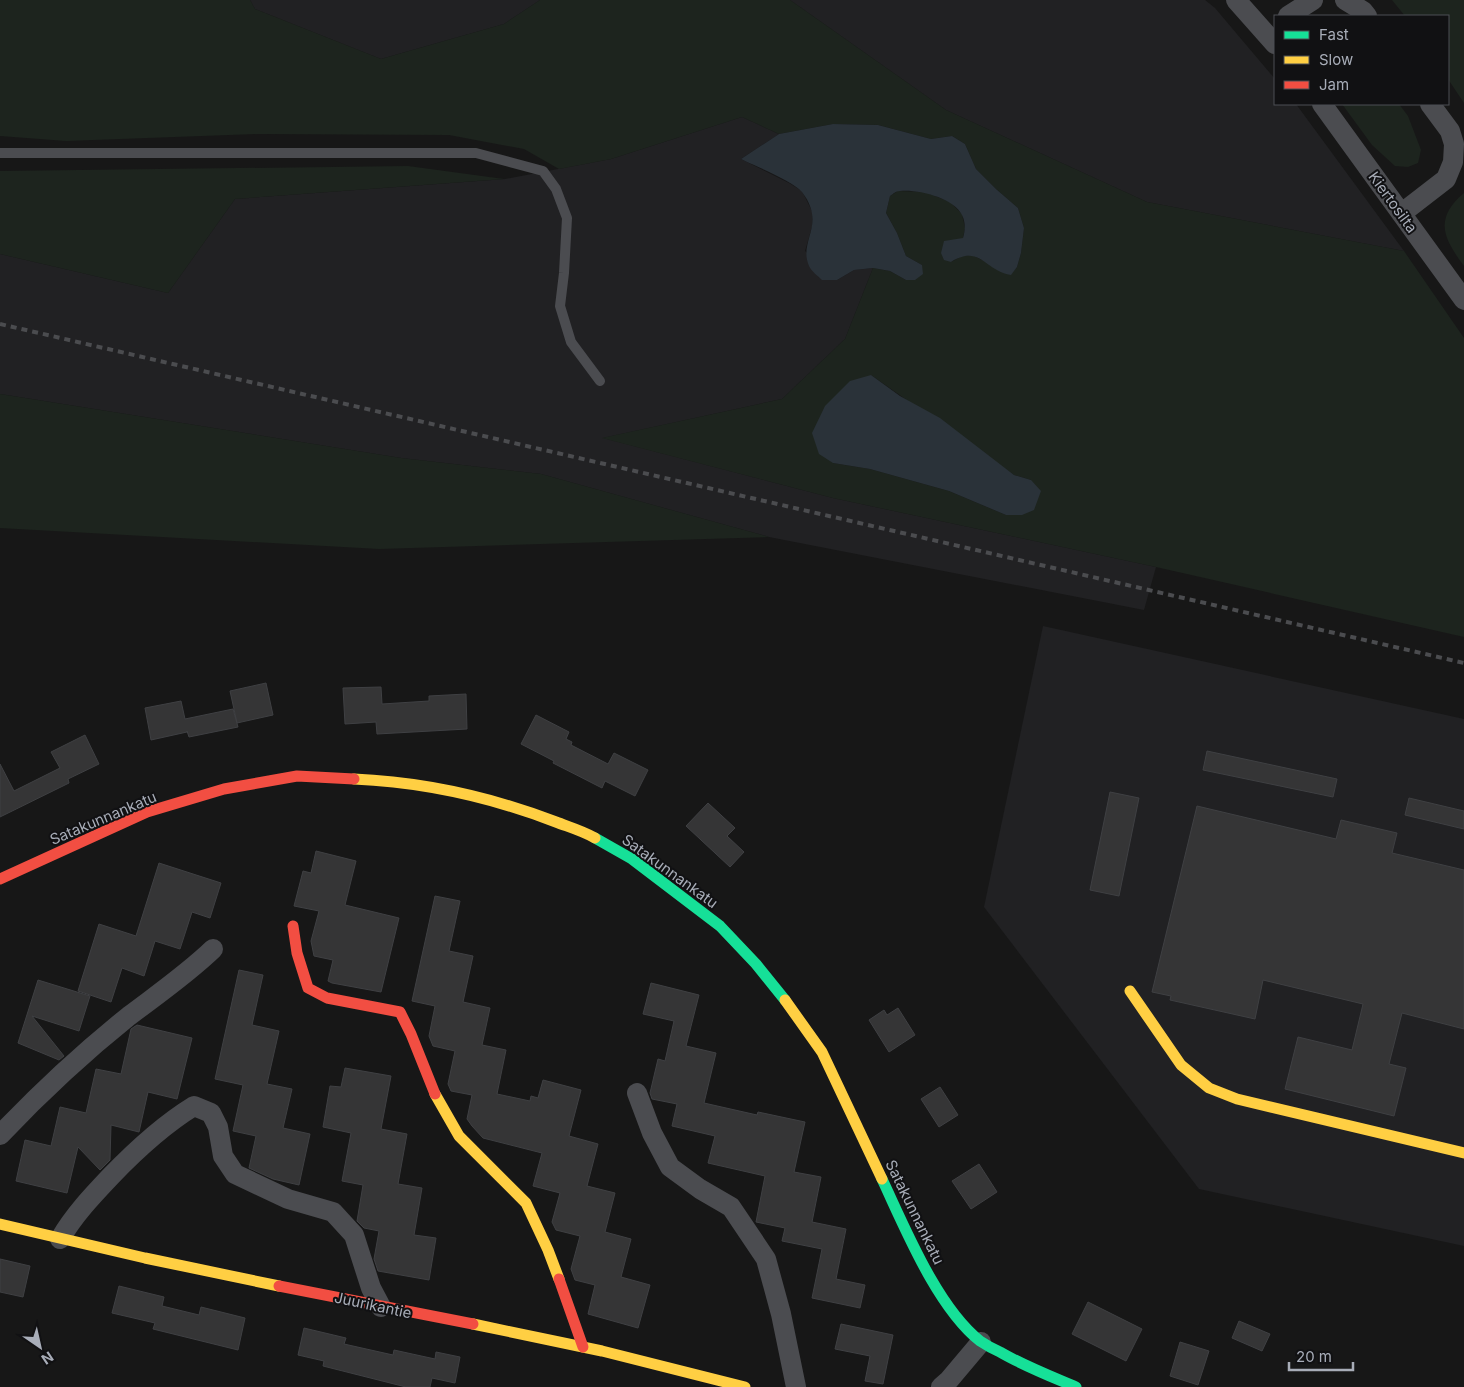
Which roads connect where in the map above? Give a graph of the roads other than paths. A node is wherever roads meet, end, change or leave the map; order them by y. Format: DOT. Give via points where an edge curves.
graph roads {
  1 [pos="1236,0"];
  2 [pos="1313,0"];
  3 [pos="1345,0"];
  4 [pos="1290,15"];
  5 [pos="1366,15"];
  6 [pos="1272,34"];
  7 [pos="1323,105"];
  8 [pos="1431,105"];
  9 [pos="0,153"];
  10 [pos="1402,213"];
  11 [pos="1464,300"];
  12 [pos="600,381"];
  13 [pos="0,878"];
  14 [pos="293,926"];
  15 [pos="212,948"];
  16 [pos="1130,991"];
  17 [pos="637,1093"];
  18 [pos="0,1135"];
  19 [pos="1464,1153"];
  20 [pos="0,1224"];
  21 [pos="60,1240"];
  22 [pos="381,1307"];
  23 [pos="981,1342"];
  24 [pos="583,1346"];
  25 [pos="745,1387"];
  26 [pos="796,1387"];
  27 [pos="941,1387"];
  28 [pos="1076,1387"];
  1 -- 6 [label="street"];
  2 -- 4 [label="street"];
  3 -- 5 [label="street"];
  7 -- 10 [label="street, Kiertosilta"];
  8 -- 10 [label="street" via="1450,131 1454,144 1453,162 1446,179"];
  9 -- 12 [label="lane" via="476,153 544,172 556,189 567,218 560,306 571,342"];
  10 -- 11 [label="street, Kiertosilta"];
  13 -- 23 [label="street, Satakunnankatu" via="147,812 224,789 298,776 385,780 461,792 534,812 591,835 639,864 720,926 795,1012 822,1052 904,1228 938,1291 962,1325"];
  14 -- 24 [label="street" via="308,988 327,998 400,1012 437,1098 459,1136 526,1203 548,1250"];
  15 -- 18 [label="street" via="189,971 128,1017 72,1066"];
  16 -- 19 [label="street" via="1181,1065 1210,1088 1237,1099"];
  17 -- 26 [label="street" via="652,1133 670,1167 731,1207 766,1259"];
  20 -- 21 [label="street, Juurikantie"];
  21 -- 22 [label="street, Juurikantie"];
  21 -- 22 [label="street" via="91,1196 134,1152 194,1106 211,1113 218,1127 223,1156 235,1174 288,1200 333,1212 354,1235 371,1288"];
  22 -- 24 [label="street, Juurikantie"];
  23 -- 27 [label="street"];
  23 -- 28 [label="street, Satakunnankatu" via="1024,1366"];
  24 -- 25 [label="street, Juurikantie"];
}
